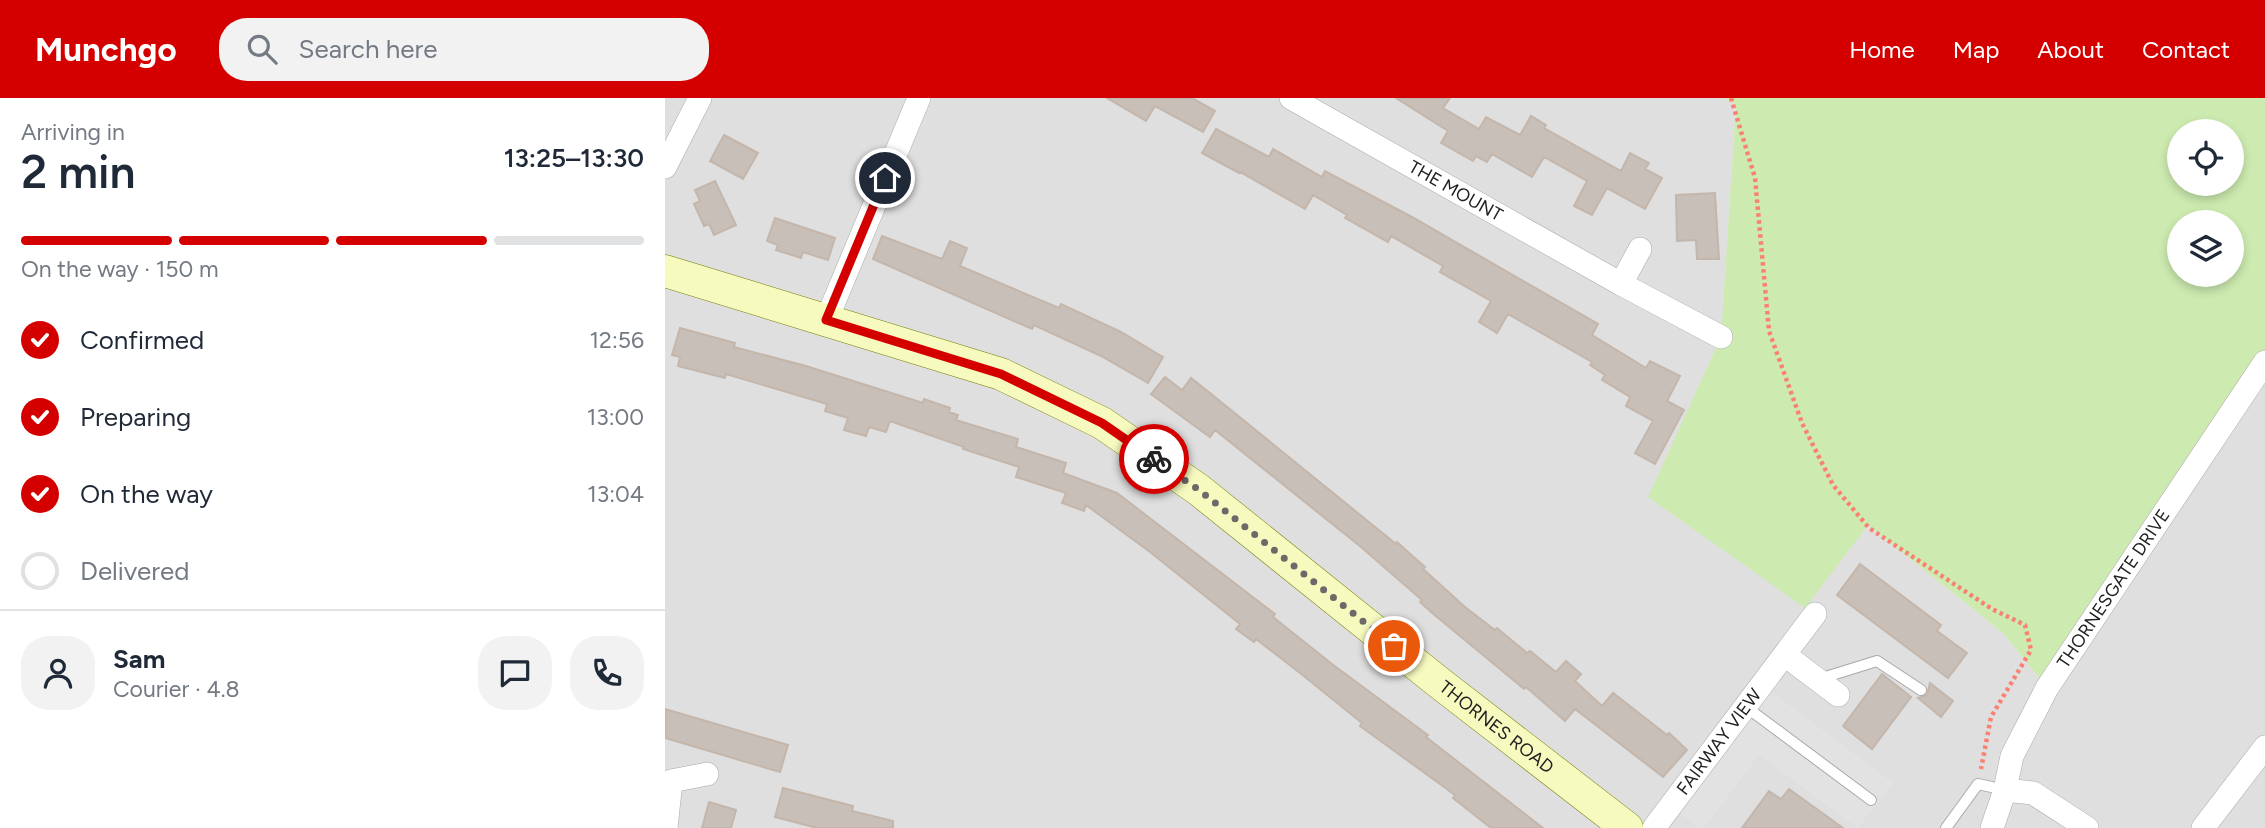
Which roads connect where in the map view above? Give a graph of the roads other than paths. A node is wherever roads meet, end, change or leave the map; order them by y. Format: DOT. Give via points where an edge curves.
graph roads {
  1 [pos="700,98"];
  2 [pos="919,98"];
  3 [pos="1291,98"];
  4 [pos="665,167"];
  5 [pos="1640,249"];
  6 [pos="665,271"];
  7 [pos="1622,284"];
  8 [pos="826,320"];
  9 [pos="1721,337"];
  10 [pos="2265,362"];
  11 [pos="1815,614"];
  12 [pos="1785,655"];
  13 [pos="1817,680"];
  14 [pos="1921,690"];
  15 [pos="1838,695"];
  16 [pos="1746,707"];
  17 [pos="2265,747"];
  18 [pos="707,774"];
  19 [pos="2005,790"];
  20 [pos="1871,800"];
  21 [pos="666,828"];
  22 [pos="1627,828"];
  23 [pos="1654,828"];
  24 [pos="1946,828"];
  25 [pos="1992,828"];
  26 [pos="2087,828"];
  27 [pos="2204,828"];
  1 -- 4 [label="street"];
  2 -- 8 [label="street"];
  3 -- 7 [label="street, THE MOUNT"];
  5 -- 7 [label="street"];
  6 -- 8 [label="street, THORNES ROAD"];
  7 -- 9 [label="street, THE MOUNT"];
  8 -- 22 [label="street, THORNES ROAD" via="1001,374 1102,423 1199,490"];
  10 -- 19 [label="street, THORNESGATE DRIVE" via="2047,688 2012,756"];
  11 -- 12 [label="street, FAIRWAY VIEW"];
  12 -- 13 [label="street"];
  12 -- 16 [label="street, FAIRWAY VIEW"];
  13 -- 14 [label="lane" via="1877,662"];
  13 -- 15 [label="street"];
  16 -- 20 [label="lane"];
  16 -- 23 [label="street, FAIRWAY VIEW"];
  17 -- 27 [label="street"];
  18 -- 21 [label="street" via="671,781"];
  19 -- 24 [label="lane" via="1978,784"];
  19 -- 25 [label="street, THORNESGATE DRIVE"];
  19 -- 26 [label="street" via="2033,793"];
}
